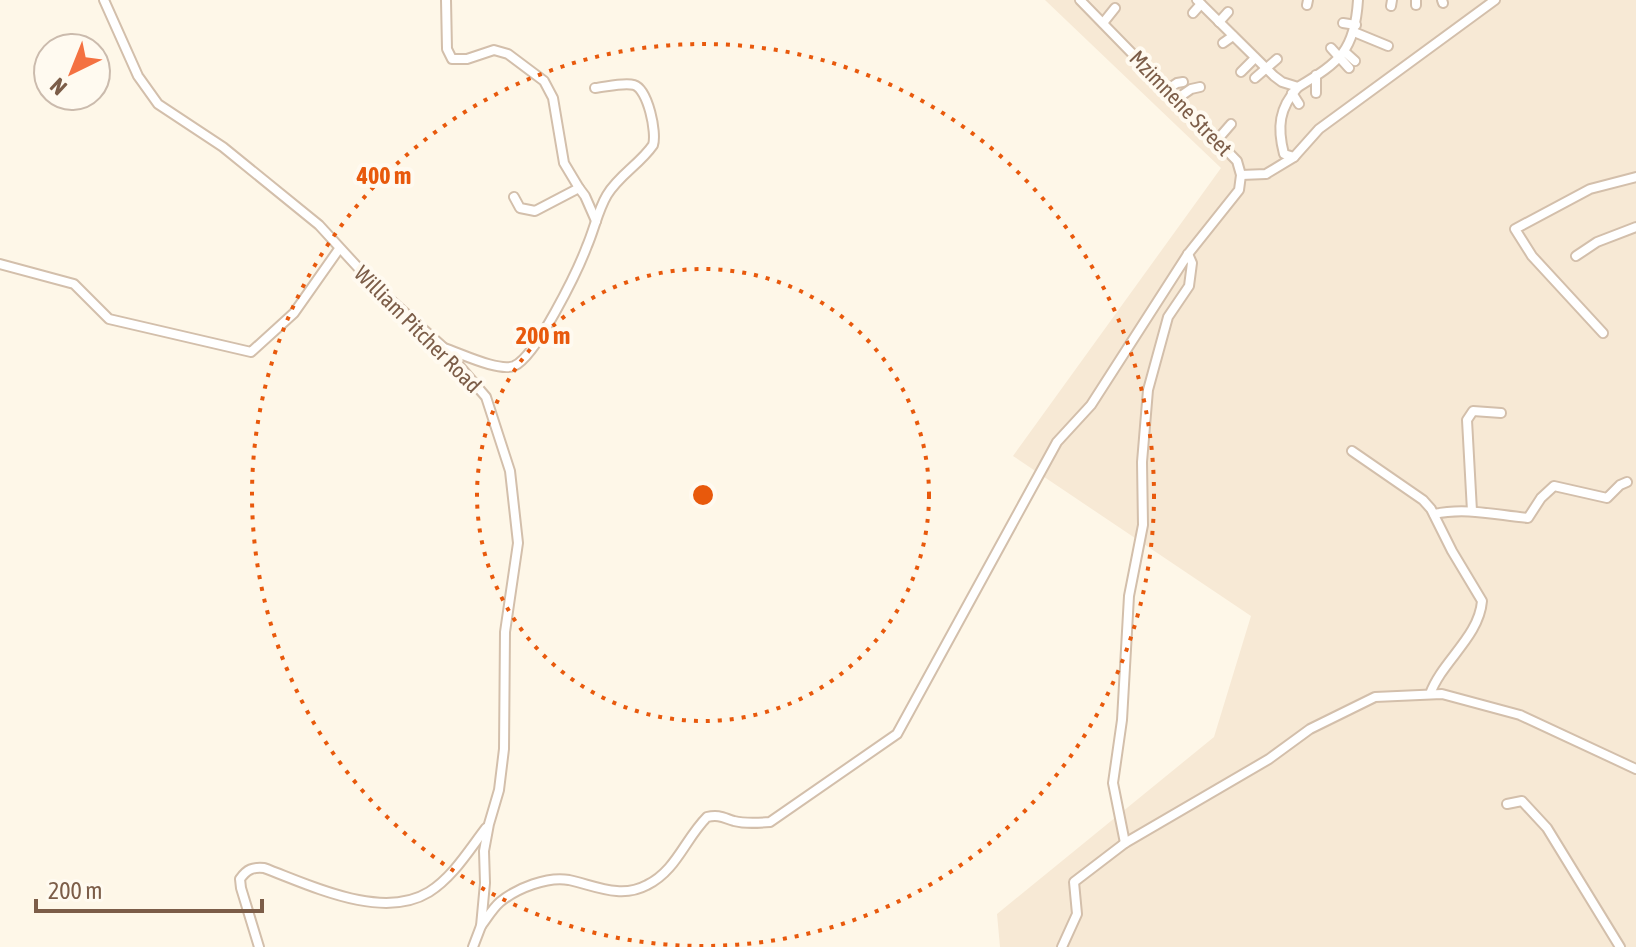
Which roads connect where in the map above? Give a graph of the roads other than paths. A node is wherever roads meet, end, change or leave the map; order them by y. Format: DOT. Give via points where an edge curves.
graph roads {
  1 [pos="104,0"];
  2 [pos="446,0"];
  3 [pos="1358,0"];
  4 [pos="1495,0"];
  5 [pos="1082,1"];
  6 [pos="1199,2"];
  7 [pos="1115,8"];
  8 [pos="1228,12"];
  9 [pos="1193,13"];
  10 [pos="1219,22"];
  11 [pos="1103,23"];
  12 [pos="1343,23"];
  13 [pos="1355,29"];
  14 [pos="1233,36"];
  15 [pos="1223,43"];
  16 [pos="1388,46"];
  17 [pos="1331,48"];
  18 [pos="1342,55"];
  19 [pos="1255,58"];
  20 [pos="1277,59"];
  21 [pos="1352,64"];
  22 [pos="1266,68"];
  23 [pos="1241,72"];
  24 [pos="1316,75"];
  25 [pos="1255,78"];
  26 [pos="1183,82"];
  27 [pos="1200,87"];
  28 [pos="595,88"];
  29 [pos="1168,89"];
  30 [pos="1295,90"];
  31 [pos="1316,93"];
  32 [pos="1178,98"];
  33 [pos="1299,104"];
  34 [pos="1231,124"];
  35 [pos="1218,139"];
  36 [pos="1294,157"];
  37 [pos="1241,175"];
  38 [pos="1636,177"];
  39 [pos="579,188"];
  40 [pos="514,197"];
  41 [pos="596,222"];
  42 [pos="1636,227"];
  43 [pos="339,249"];
  44 [pos="1188,254"];
  45 [pos="1576,256"];
  46 [pos="0,264"];
  47 [pos="1603,333"];
  48 [pos="443,347"];
  49 [pos="1501,413"];
  50 [pos="1352,451"];
  51 [pos="1627,482"];
  52 [pos="1472,511"];
  53 [pos="1434,514"];
  54 [pos="1430,694"];
  55 [pos="1636,769"];
  56 [pos="1507,804"];
  57 [pos="489,824"];
  58 [pos="1125,843"];
  59 [pos="481,926"];
  60 [pos="259,947"];
  61 [pos="473,947"];
  62 [pos="1062,947"];
  63 [pos="1620,947"];
  1 -- 43 [label="street, William Pitcher Road" via="138,76 158,104 235,157 319,225"];
  2 -- 39 [label="street" via="452,59 494,50 544,81 553,98 564,163"];
  3 -- 13 [label="street"];
  4 -- 36 [label="street" via="1319,129"];
  5 -- 11 [label="street, Mzimnene Street"];
  6 -- 9 [label="street"];
  6 -- 10 [label="street"];
  7 -- 11 [label="street"];
  8 -- 10 [label="street"];
  10 -- 14 [label="street"];
  11 -- 29 [label="street, Mzimnene Street"];
  12 -- 13 [label="street"];
  13 -- 16 [label="street"];
  13 -- 18 [label="street"];
  14 -- 15 [label="street"];
  14 -- 19 [label="street"];
  17 -- 18 [label="street"];
  18 -- 21 [label="street"];
  18 -- 24 [label="street"];
  19 -- 22 [label="street"];
  19 -- 23 [label="street"];
  20 -- 22 [label="street"];
  22 -- 25 [label="street"];
  22 -- 30 [label="street"];
  24 -- 30 [label="street" via="1303,78"];
  24 -- 31 [label="street"];
  26 -- 29 [label="street"];
  27 -- 32 [label="street"];
  28 -- 41 [label="street" via="636,85 645,98 655,138 649,151 613,185"];
  29 -- 32 [label="street, Mzimnene Street"];
  30 -- 33 [label="street"];
  30 -- 36 [label="street" via="1283,107 1280,137 1284,154"];
  32 -- 35 [label="street, Mzimnene Street"];
  34 -- 35 [label="street"];
  35 -- 37 [label="street, Mzimnene Street" via="1237,161"];
  36 -- 37 [label="street" via="1266,174"];
  37 -- 44 [label="street, Mzimnene Street" via="1239,190"];
  38 -- 47 [label="street" via="1590,189 1514,231"];
  39 -- 40 [label="street" via="535,211 520,208"];
  39 -- 41 [label="street"];
  41 -- 48 [label="street" via="555,311 521,361 506,368"];
  42 -- 45 [label="street"];
  43 -- 46 [label="street" via="294,313 251,352 109,319 74,284"];
  43 -- 48 [label="street, William Pitcher Road"];
  44 -- 58 [label="street" via="1189,286 1168,317 1148,390 1143,525 1129,596 1113,783"];
  44 -- 59 [label="street, Mzimnene Street" via="1091,405 1057,442 897,734 770,822 707,817 666,874 646,886 626,893 565,879 547,881 514,892"];
  48 -- 57 [label="street, William Pitcher Road" via="486,397 510,471 518,543 505,632 502,763"];
  49 -- 52 [label="street" via="1473,411 1467,420"];
  50 -- 53 [label="street" via="1423,500"];
  51 -- 52 [label="street" via="1607,498 1554,486 1528,518"];
  52 -- 53 [label="street"];
  53 -- 54 [label="street" via="1482,601 1478,622"];
  54 -- 55 [label="street" via="1520,715"];
  54 -- 58 [label="street" via="1375,697 1310,729 1269,759"];
  56 -- 63 [label="street" via="1522,801 1547,828"];
  57 -- 59 [label="street, William Pitcher Road"];
  57 -- 60 [label="street" via="455,869 429,892 406,900 364,902 254,867 240,879"];
  58 -- 62 [label="street" via="1074,882 1077,914"];
  59 -- 61 [label="street, William Pitcher Road"];
}
